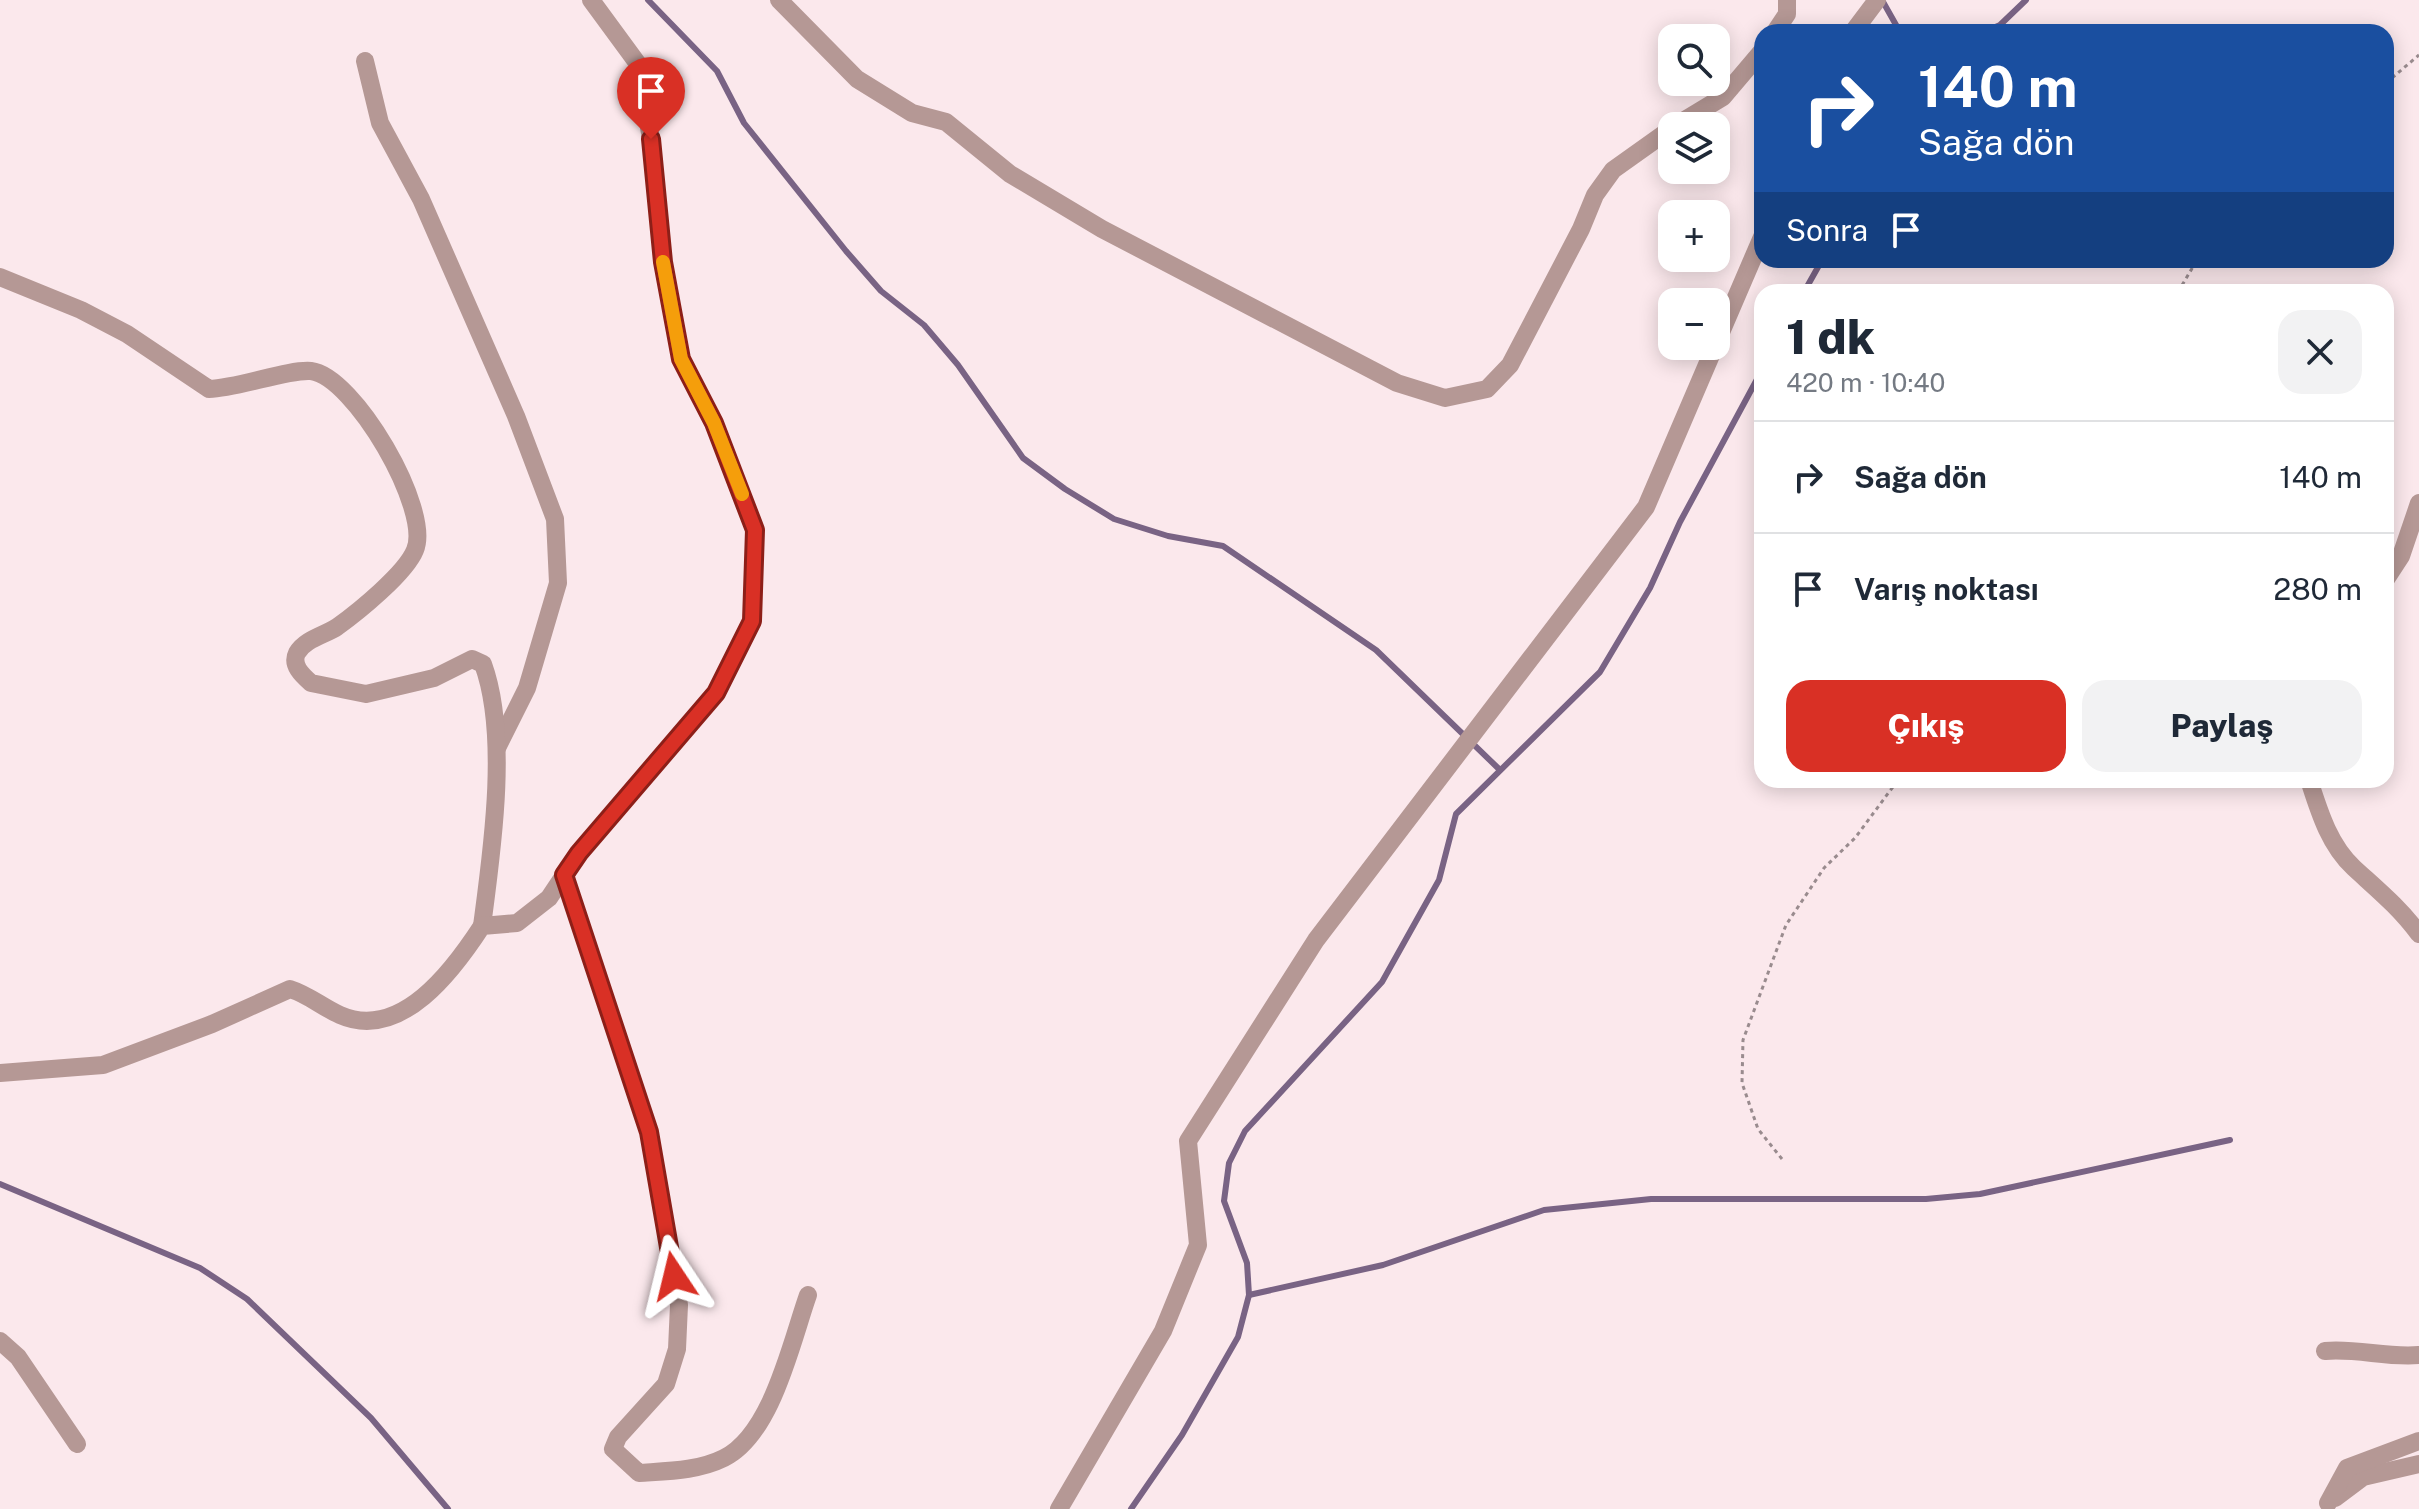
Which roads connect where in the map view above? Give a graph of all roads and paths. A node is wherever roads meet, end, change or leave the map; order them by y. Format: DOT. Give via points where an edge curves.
graph roads {
  1 [pos="591,0"];
  2 [pos="779,0"];
  3 [pos="1787,0"];
  4 [pos="1877,0"];
  5 [pos="1780,24"];
  6 [pos="1859,24"];
  7 [pos="2419,55"];
  8 [pos="1754,60"];
  9 [pos="365,61"];
  10 [pos="2394,76"];
  11 [pos="1698,112"];
  12 [pos="1658,138"];
  13 [pos="1754,256"];
  14 [pos="0,277"];
  15 [pos="1730,312"];
  16 [pos="1710,360"];
  17 [pos="2419,503"];
  18 [pos="2394,567"];
  19 [pos="496,750"];
  20 [pos="1892,788"];
  21 [pos="2311,788"];
  22 [pos="564,875"];
  23 [pos="482,926"];
  24 [pos="2419,934"];
  25 [pos="0,1073"];
  26 [pos="1782,1159"];
  27 [pos="808,1295"];
  28 [pos="0,1341"];
  29 [pos="2325,1351"];
  30 [pos="2419,1355"];
  31 [pos="2419,1441"];
  32 [pos="77,1444"];
  33 [pos="2419,1464"];
  34 [pos="2324,1506"];
  35 [pos="1059,1509"];
  1 -- 22 [label="street" via="638,64 681,359 714,423 755,530 752,621 716,693"];
  2 -- 12 [label="street" via="857,79 912,113 946,122 1010,174 1102,229 1397,383 1445,398 1487,389 1510,365 1595,195 1613,170"];
  3 -- 5 [label="street"];
  4 -- 6 [label="street"];
  7 -- 10 [label="path"];
  8 -- 11 [label="street" via="1723,97"];
  9 -- 19 [label="street" via="380,123 421,199 555,519 558,583 527,688"];
  13 -- 15 [label="street"];
  14 -- 19 [label="street" via="127,334 209,389 312,371 362,411 404,482 416,515 416,550 392,579 337,627 303,645 296,663 311,683 366,694 434,678 472,659 483,664 489,681"];
  16 -- 35 [label="street" via="1646,507 1316,940 1188,1141 1198,1245 1163,1331"];
  17 -- 18 [label="street"];
  19 -- 23 [label="street"];
  20 -- 26 [label="path" via="1855,838 1824,868 1786,925 1743,1040 1742,1083 1758,1129"];
  21 -- 24 [label="street" via="2322,824 2352,867 2401,909"];
  22 -- 23 [label="street" via="534,913 517,923"];
  22 -- 27 [label="street" via="649,1132 679,1305 677,1349 666,1384 613,1449 639,1473 683,1471 725,1458 755,1432"];
  23 -- 25 [label="street" via="439,984 405,1010 373,1019 342,1016 290,989 103,1065"];
  28 -- 32 [label="street" via="18,1357"];
  29 -- 30 [label="street" via="2350,1348 2397,1357"];
  31 -- 34 [label="street" via="2347,1468"];
  33 -- 34 [label="street" via="2363,1477"];
}
